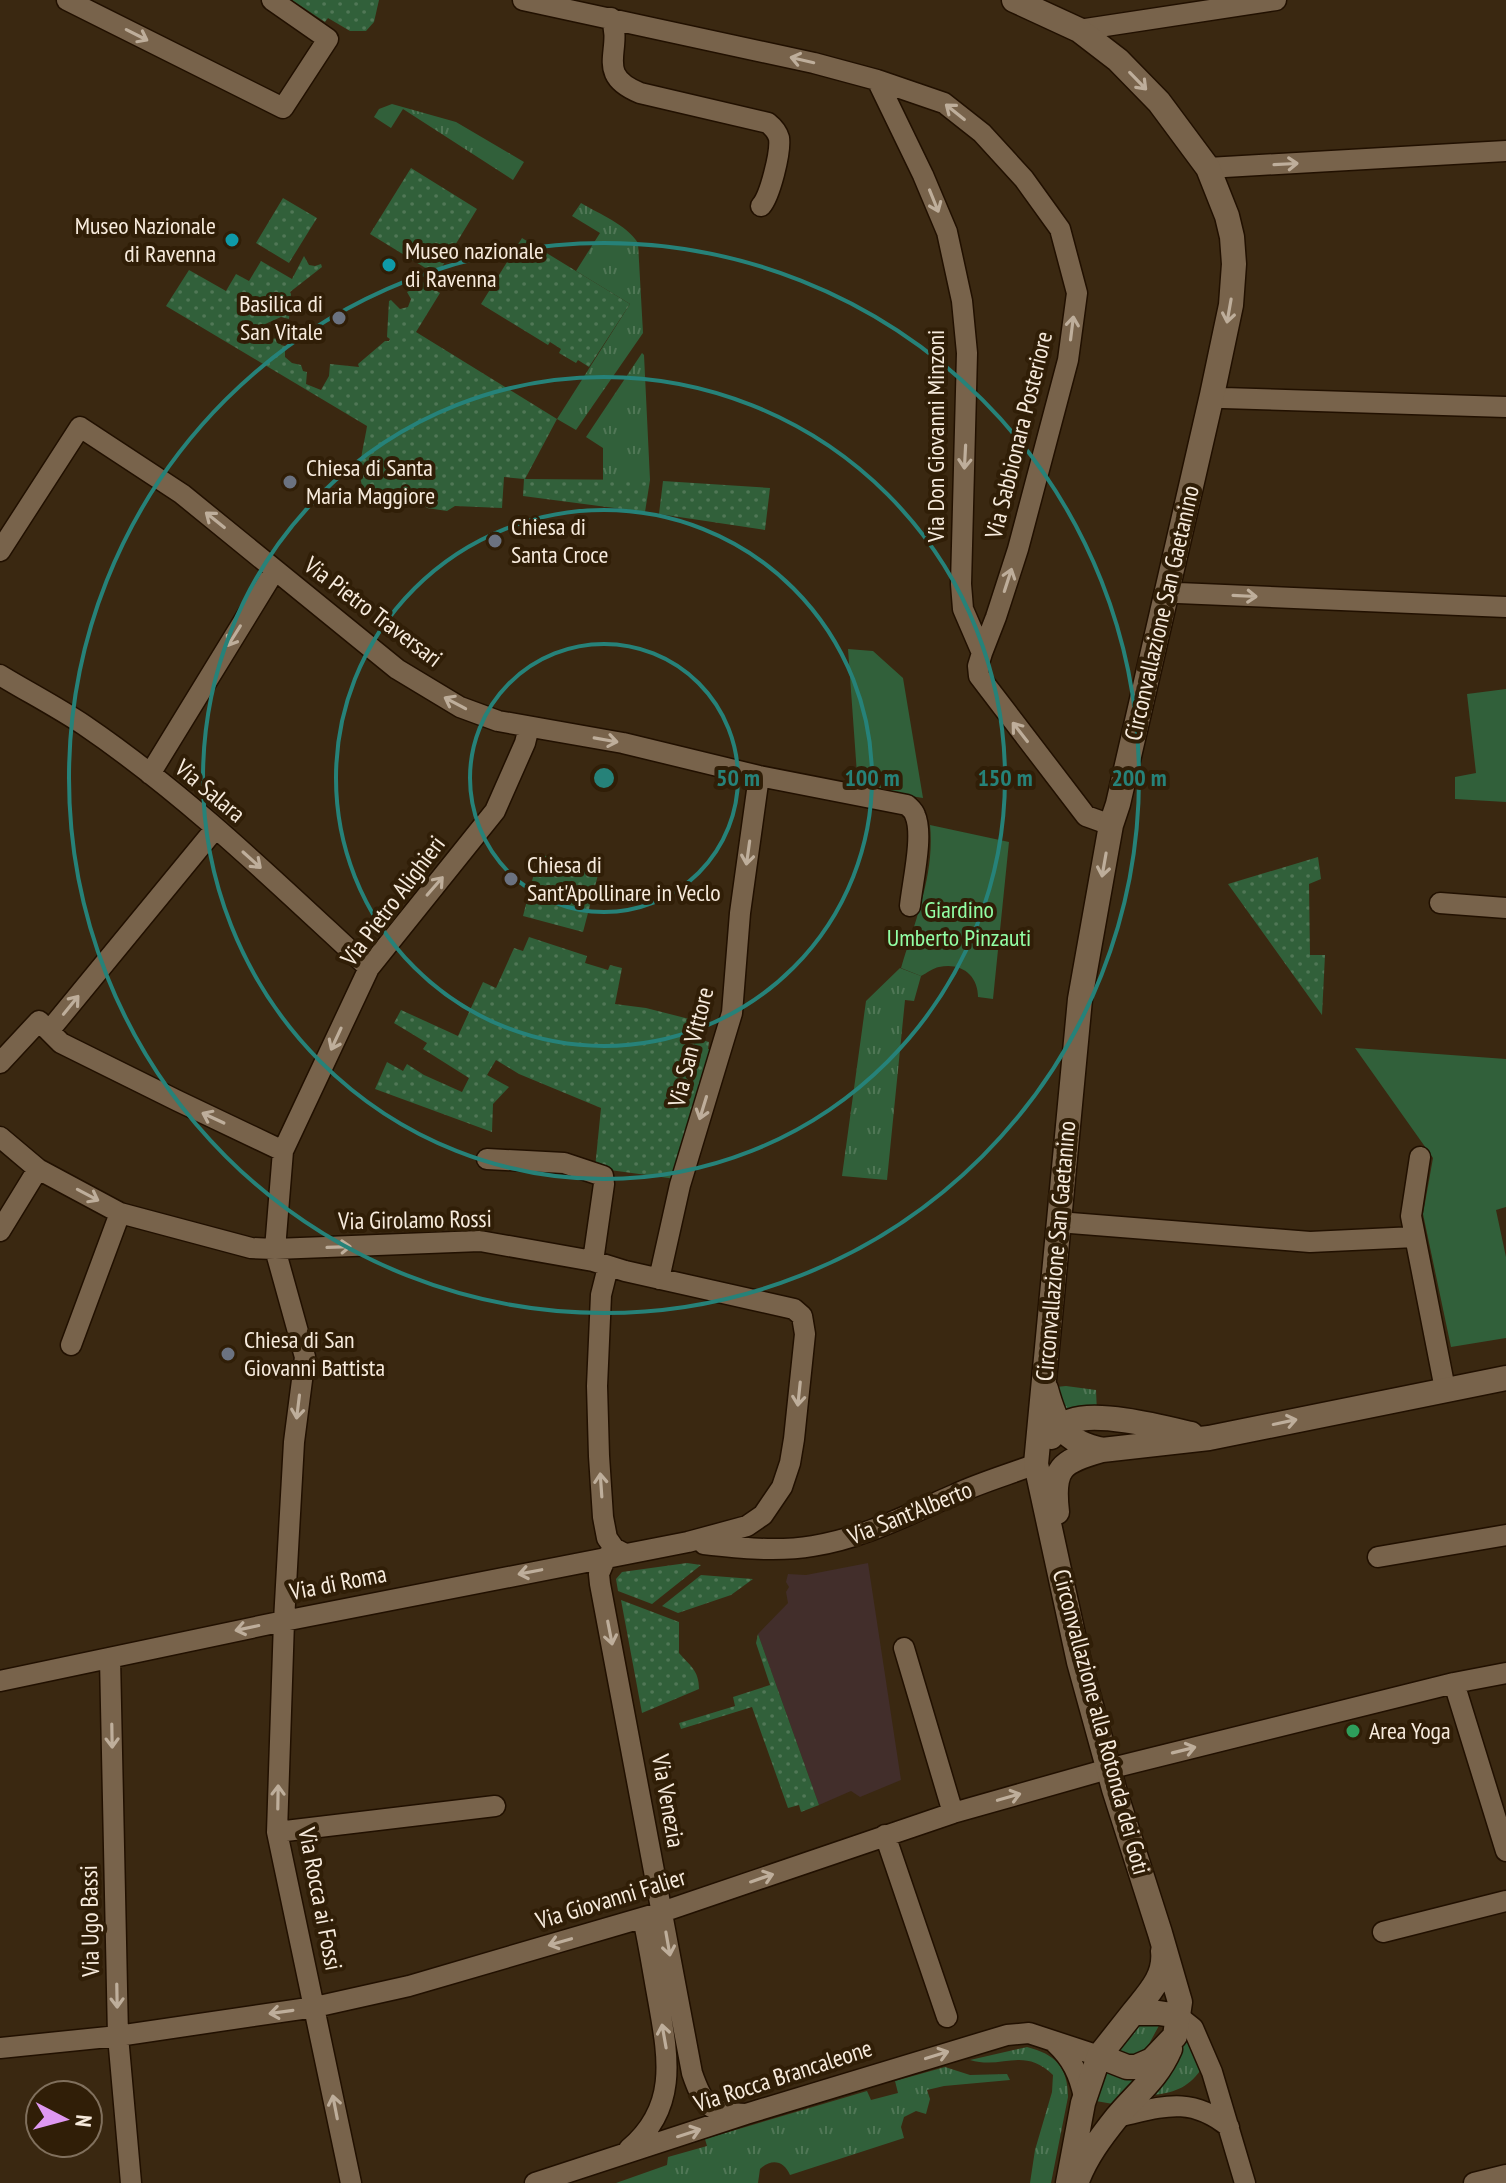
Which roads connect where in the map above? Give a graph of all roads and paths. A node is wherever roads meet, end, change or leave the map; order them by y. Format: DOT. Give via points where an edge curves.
graph roads {
  1 [pos="67,0"];
  2 [pos="272,0"];
  3 [pos="523,0"];
  4 [pos="1014,0"];
  5 [pos="1276,0"];
  6 [pos="611,18"];
  7 [pos="1079,30"];
  8 [pos="877,80"];
  9 [pos="1506,151"];
  10 [pos="1208,168"];
  11 [pos="761,206"];
  12 [pos="1212,395"];
  13 [pos="1506,407"];
  14 [pos="0,551"];
  15 [pos="275,570"];
  16 [pos="1168,588"];
  17 [pos="1506,607"];
  18 [pos="982,653"];
  19 [pos="0,675"];
  20 [pos="529,727"];
  21 [pos="150,774"];
  22 [pos="759,776"];
  23 [pos="1111,825"];
  24 [pos="215,829"];
  25 [pos="1440,903"];
  26 [pos="910,906"];
  27 [pos="1506,908"];
  28 [pos="369,968"];
  29 [pos="49,1031"];
  30 [pos="0,1063"];
  31 [pos="0,1137"];
  32 [pos="283,1151"];
  33 [pos="1420,1157"];
  34 [pos="487,1159"];
  35 [pos="38,1169"];
  36 [pos="120,1213"];
  37 [pos="1058,1222"];
  38 [pos="0,1231"];
  39 [pos="1415,1237"];
  40 [pos="275,1249"];
  41 [pos="601,1264"];
  42 [pos="659,1279"];
  43 [pos="71,1345"];
  44 [pos="1506,1378"];
  45 [pos="1045,1383"];
  46 [pos="1445,1389"];
  47 [pos="1060,1427"];
  48 [pos="1209,1438"];
  49 [pos="1102,1450"];
  50 [pos="1036,1464"];
  51 [pos="1506,1535"];
  52 [pos="688,1542"];
  53 [pos="616,1556"];
  54 [pos="1378,1557"];
  55 [pos="284,1621"];
  56 [pos="904,1648"];
  57 [pos="1077,1652"];
  58 [pos="110,1658"];
  59 [pos="1506,1673"];
  60 [pos="0,1681"];
  61 [pos="1454,1683"];
  62 [pos="1108,1769"];
  63 [pos="495,1806"];
  64 [pos="953,1813"];
  65 [pos="277,1832"];
  66 [pos="885,1835"];
  67 [pos="1506,1851"];
  68 [pos="1506,1901"];
  69 [pos="653,1915"];
  70 [pos="1383,1932"];
  71 [pos="1160,1933"];
  72 [pos="315,2007"];
  73 [pos="1133,2013"];
  74 [pos="947,2017"];
  75 [pos="1176,2026"];
  76 [pos="118,2036"];
  77 [pos="1049,2038"];
  78 [pos="0,2048"];
  79 [pos="1099,2056"];
  80 [pos="1212,2072"];
  81 [pos="1084,2097"];
  82 [pos="1180,2105"];
  83 [pos="746,2114"];
  84 [pos="1117,2117"];
  85 [pos="1229,2127"];
  86 [pos="623,2155"];
  87 [pos="1506,2175"];
  88 [pos="131,2183"];
  89 [pos="351,2183"];
  90 [pos="535,2183"];
  91 [pos="1068,2183"];
  92 [pos="1076,2183"];
  93 [pos="1245,2183"];
  94 [pos="1474,2183"];
  1 -- 2 [label="street, one-way" via="283,108 328,39"];
  3 -- 6 [label="street"];
  4 -- 7 [label="street, Circonvallazione San Gaetanino"];
  5 -- 7 [label="street"];
  8 -- 6 [label="street, one-way"];
  6 -- 11 [label="street" via="614,70 625,87 775,129 778,151"];
  7 -- 10 [label="street, Circonvallazione San Gaetanino, one-way" via="1159,102"];
  8 -- 18 [label="street, Via Don Giovanni Minzoni, one-way" via="947,232 962,301 967,368 961,584 963,609"];
  18 -- 8 [label="street, Via Sabbionara Posteriore, one-way" via="1018,549 1065,374 1077,293 1060,229 982,133 944,103"];
  10 -- 9 [label="street, one-way"];
  10 -- 12 [label="street, Circonvallazione San Gaetanino, one-way" via="1227,216 1234,264"];
  12 -- 13 [label="street"];
  12 -- 16 [label="street, Circonvallazione San Gaetanino"];
  15 -- 14 [label="street, Via Pietro Traversari, one-way" via="182,494 80,427"];
  20 -- 15 [label="street, Via Pietro Traversari, one-way" via="460,707 397,669"];
  15 -- 21 [label="street, one-way"];
  16 -- 17 [label="street, one-way" via="1178,593"];
  16 -- 23 [label="street, Circonvallazione San Gaetanino"];
  23 -- 18 [label="street, Via Don Giovanni Minzoni, one-way" via="1086,816 983,683 978,666"];
  19 -- 21 [label="street, Via Salara" via="84,725"];
  20 -- 22 [label="street, Via Pietro Traversari, one-way"];
  28 -- 20 [label="street, Via Pietro Alighieri, one-way" via="495,811"];
  21 -- 24 [label="street, Via Salara"];
  22 -- 26 [label="street, Via Pietro Traversari" via="907,805 918,831"];
  22 -- 42 [label="street, Via San Vittore, one-way" via="732,1013 680,1185"];
  23 -- 37 [label="street, Circonvallazione San Gaetanino, one-way" via="1080,999"];
  24 -- 28 [label="street, Via Salara, one-way"];
  29 -- 24 [label="street, one-way"];
  25 -- 27 [label="street"];
  28 -- 32 [label="street, Via Pietro Alighieri, one-way"];
  29 -- 30 [label="street" via="39,1021"];
  32 -- 29 [label="street, one-way" via="61,1043"];
  31 -- 35 [label="street, Via Girolamo Rossi"];
  32 -- 40 [label="street, Via Pietro Alighieri"];
  33 -- 39 [label="street" via="1411,1216"];
  34 -- 41 [label="street" via="564,1163 603,1176"];
  35 -- 36 [label="street, Via Girolamo Rossi, one-way"];
  35 -- 38 [label="street"];
  36 -- 40 [label="street, Via Girolamo Rossi" via="251,1248"];
  36 -- 43 [label="street"];
  37 -- 39 [label="street" via="1310,1242"];
  37 -- 45 [label="street, Circonvallazione San Gaetanino"];
  39 -- 46 [label="street"];
  40 -- 41 [label="street, Via Girolamo Rossi, one-way" via="480,1241"];
  40 -- 55 [label="street, Via Rocca ai Fossi, one-way" via="305,1357 294,1442"];
  41 -- 42 [label="street, Via Girolamo Rossi"];
  53 -- 41 [label="street, one-way" via="603,1517 599,1456"];
  42 -- 52 [label="street, Via Girolamo Rossi, one-way" via="794,1309 802,1316 805,1334 790,1463 776,1499 747,1526"];
  44 -- 46 [label="street"];
  45 -- 47 [label="street"];
  45 -- 50 [label="street, Circonvallazione San Gaetanino"];
  48 -- 46 [label="street, one-way"];
  47 -- 48 [label="street" via="1075,1420 1133,1421"];
  47 -- 49 [label="street" via="1074,1441"];
  47 -- 50 [label="street"];
  48 -- 49 [label="street"];
  49 -- 57 [label="street" via="1064,1466 1054,1486 1080,1632"];
  50 -- 52 [label="street, Via Sant'Alberto" via="845,1539 795,1548"];
  50 -- 57 [label="street, Circonvallazione alla Rotonda dei Goti"];
  51 -- 54 [label="street"];
  52 -- 53 [label="street, Via di Roma"];
  53 -- 55 [label="street, Via di Roma, one-way"];
  53 -- 69 [label="street, Via Venezia, one-way" via="599,1574 600,1584"];
  55 -- 58 [label="street, Via di Roma, one-way"];
  65 -- 55 [label="street, Via Rocca ai Fossi, one-way"];
  56 -- 64 [label="street"];
  57 -- 62 [label="street, Circonvallazione alla Rotonda dei Goti"];
  58 -- 60 [label="street, Via di Roma"];
  58 -- 76 [label="street, Via Ugo Bassi, one-way"];
  59 -- 61 [label="street, Via Giovanni Falier"];
  62 -- 61 [label="street, Via Giovanni Falier, one-way"];
  61 -- 67 [label="street"];
  64 -- 62 [label="street, Via Giovanni Falier, one-way"];
  62 -- 71 [label="street, Circonvallazione alla Rotonda dei Goti"];
  63 -- 65 [label="street"];
  64 -- 66 [label="street, Via Giovanni Falier"];
  65 -- 72 [label="street, Via Rocca ai Fossi"];
  69 -- 66 [label="street, Via Giovanni Falier, one-way"];
  66 -- 74 [label="street"];
  68 -- 70 [label="street"];
  69 -- 72 [label="street, Via Giovanni Falier, one-way" via="409,1986"];
  69 -- 83 [label="street, Via Venezia, one-way" via="704,2103 725,2113"];
  86 -- 69 [label="street, Via Venezia, one-way" via="656,2120 667,2083"];
  71 -- 73 [label="street, Circonvallazione alla Rotonda dei Goti" via="1163,1969"];
  71 -- 75 [label="street, Circonvallazione alla Rotonda dei Goti" via="1180,2002"];
  72 -- 76 [label="street, Via Giovanni Falier, one-way"];
  89 -- 72 [label="street, Via Rocca ai Fossi, one-way"];
  73 -- 75 [label="street" via="1159,2013"];
  73 -- 79 [label="street, Circonvallazione alla Rotonda dei Goti"];
  75 -- 79 [label="street" via="1152,2060 1136,2067"];
  75 -- 80 [label="street" via="1193,2028"];
  75 -- 84 [label="street" via="1164,2063"];
  76 -- 78 [label="street, Via Giovanni Falier"];
  76 -- 88 [label="street, Via Ugo Bassi"];
  77 -- 79 [label="street, Via Rocca Brancaleone"];
  77 -- 81 [label="street" via="1076,2069"];
  83 -- 77 [label="street, Via Rocca Brancaleone, one-way" via="1003,2036 1029,2033"];
  79 -- 81 [label="street, Circonvallazione alla Rotonda dei Goti"];
  80 -- 82 [label="street" via="1202,2091"];
  80 -- 85 [label="street"];
  81 -- 91 [label="street, Circonvallazione alla Rotonda dei Goti"];
  82 -- 84 [label="street"];
  82 -- 85 [label="street" via="1215,2115"];
  86 -- 83 [label="street, Via Rocca Brancaleone, one-way"];
  84 -- 92 [label="street" via="1084,2162"];
  85 -- 93 [label="street"];
  86 -- 90 [label="street, Via Rocca Brancaleone"];
  87 -- 94 [label="street"];
}
